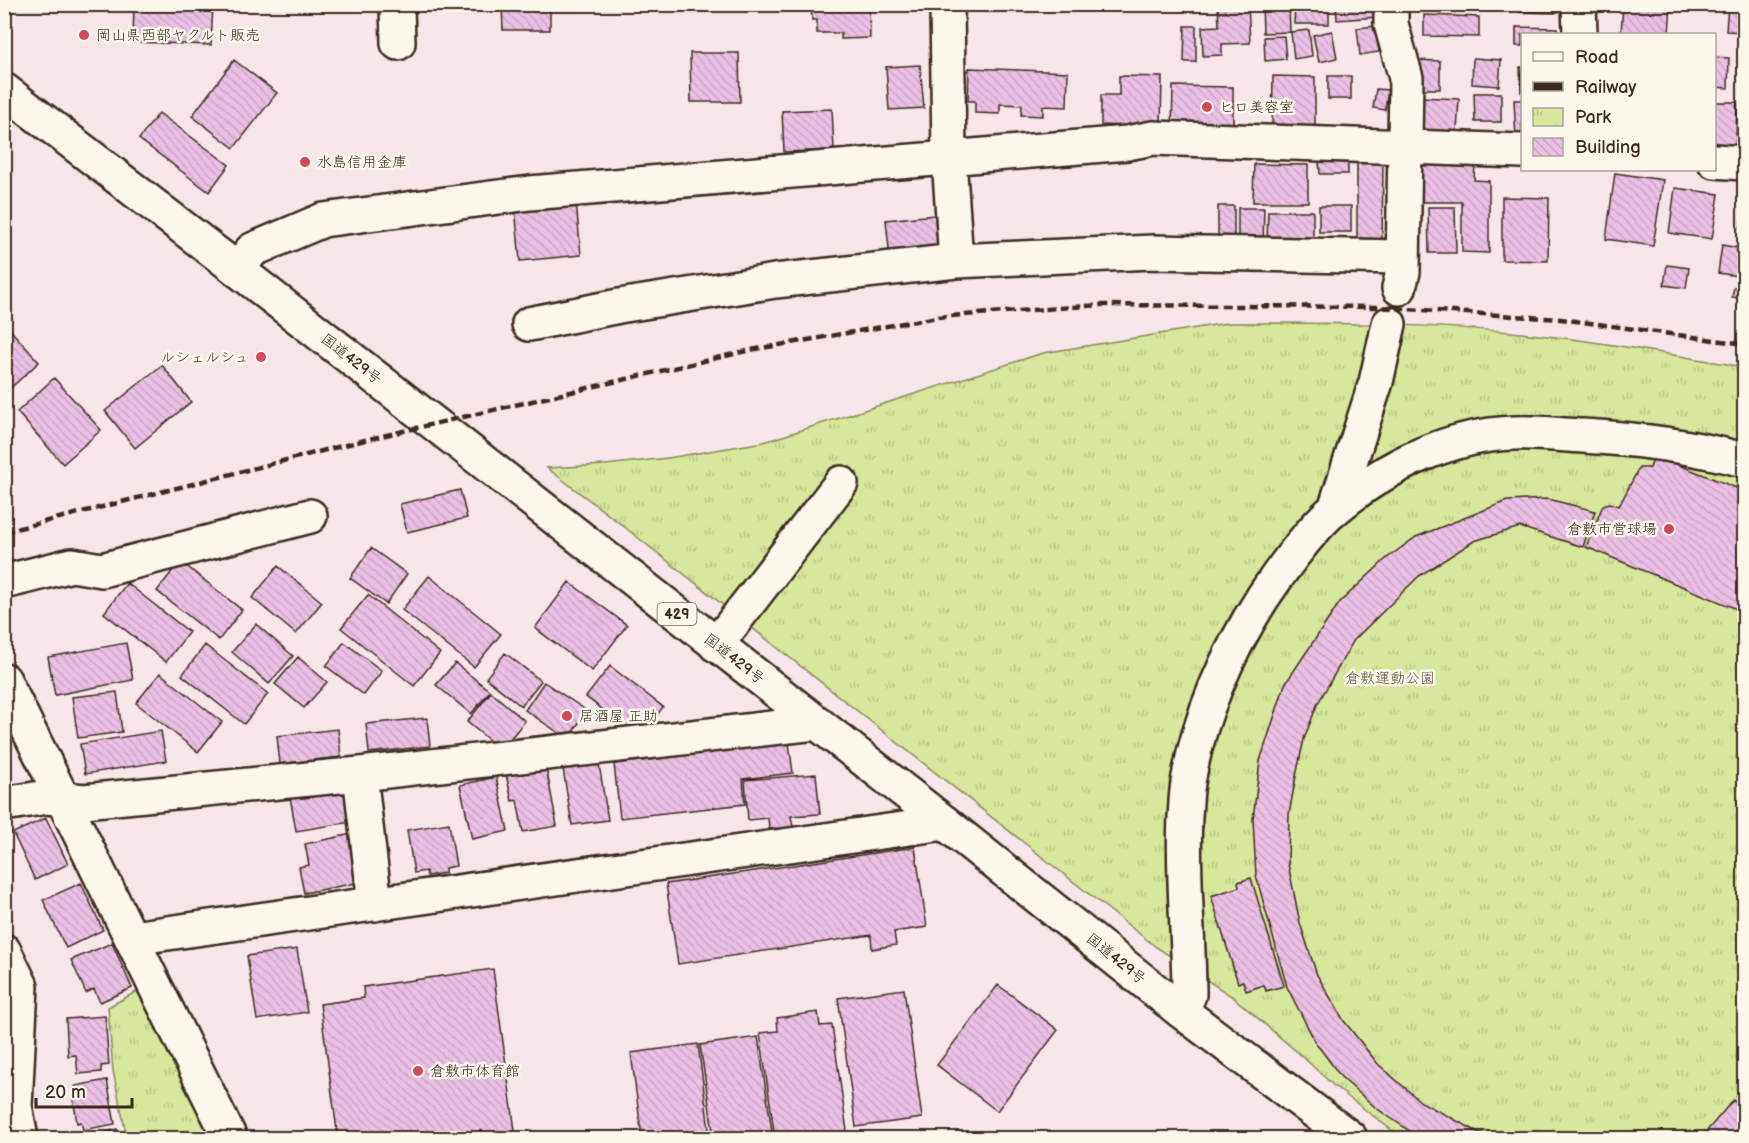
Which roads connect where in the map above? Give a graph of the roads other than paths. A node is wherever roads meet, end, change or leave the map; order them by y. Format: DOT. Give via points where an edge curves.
graph roads {
  1 [pos="397,4"];
  2 [pos="947,4"];
  3 [pos="1391,4"];
  4 [pos="1580,4"];
  5 [pos="1580,33"];
  6 [pos="398,43"];
  7 [pos="4,90"];
  8 [pos="1404,148"];
  9 [pos="1521,151"];
  10 [pos="949,158"];
  11 [pos="1716,161"];
  12 [pos="1744,163"];
  13 [pos="956,261"];
  14 [pos="238,270"];
  15 [pos="529,324"];
  16 [pos="1389,324"];
  17 [pos="1744,460"];
  18 [pos="841,483"];
  19 [pos="1335,509"];
  20 [pos="310,516"];
  21 [pos="4,582"];
  22 [pos="716,645"];
  23 [pos="4,680"];
  24 [pos="816,723"];
  25 [pos="360,774"];
  26 [pos="62,799"];
  27 [pos="4,804"];
  28 [pos="945,823"];
  29 [pos="375,904"];
  30 [pos="132,938"];
  31 [pos="4,951"];
  32 [pos="1181,1011"];
  33 [pos="21,1138"];
  34 [pos="230,1138"];
  35 [pos="1350,1138"];
  1 -- 6 [label="main road"];
  2 -- 10 [label="main road"];
  3 -- 8 [label="main road" via="1391,24 1406,78"];
  4 -- 5 [label="main road"];
  7 -- 14 [label="main road, 国道429号 / 429"];
  8 -- 9 [label="main road"];
  8 -- 10 [label="main road" via="1153,138"];
  8 -- 13 [label="main road" via="1401,272 1153,252"];
  10 -- 13 [label="main road"];
  10 -- 14 [label="main road" via="530,193 323,220 252,250"];
  11 -- 12 [label="main road"];
  13 -- 15 [label="main road" via="775,281"];
  14 -- 22 [label="main road, 国道429号 / 429"];
  16 -- 19 [label="main road" via="1376,382"];
  17 -- 19 [label="main road" via="1701,449 1618,438 1514,433 1467,441 1407,460"];
  18 -- 22 [label="main road"];
  19 -- 32 [label="main road" via="1278,575 1250,618 1224,666 1198,740 1187,784 1183,849 1190,995"];
  20 -- 21 [label="main road" via="102,570 72,565"];
  22 -- 24 [label="main road, 国道429号 / 429"];
  23 -- 26 [label="main road"];
  24 -- 25 [label="main road"];
  24 -- 28 [label="main road, 国道429号 / 429"];
  25 -- 26 [label="main road" via="84,801"];
  25 -- 29 [label="main road"];
  26 -- 27 [label="main road" via="47,797"];
  26 -- 30 [label="main road"];
  28 -- 29 [label="main road"];
  28 -- 32 [label="main road, 国道429号 / 429"];
  29 -- 30 [label="main road"];
  30 -- 34 [label="main road"];
  31 -- 33 [label="main road" via="21,986 15,1106"];
  32 -- 35 [label="main road, 国道429号 / 429"];
}
